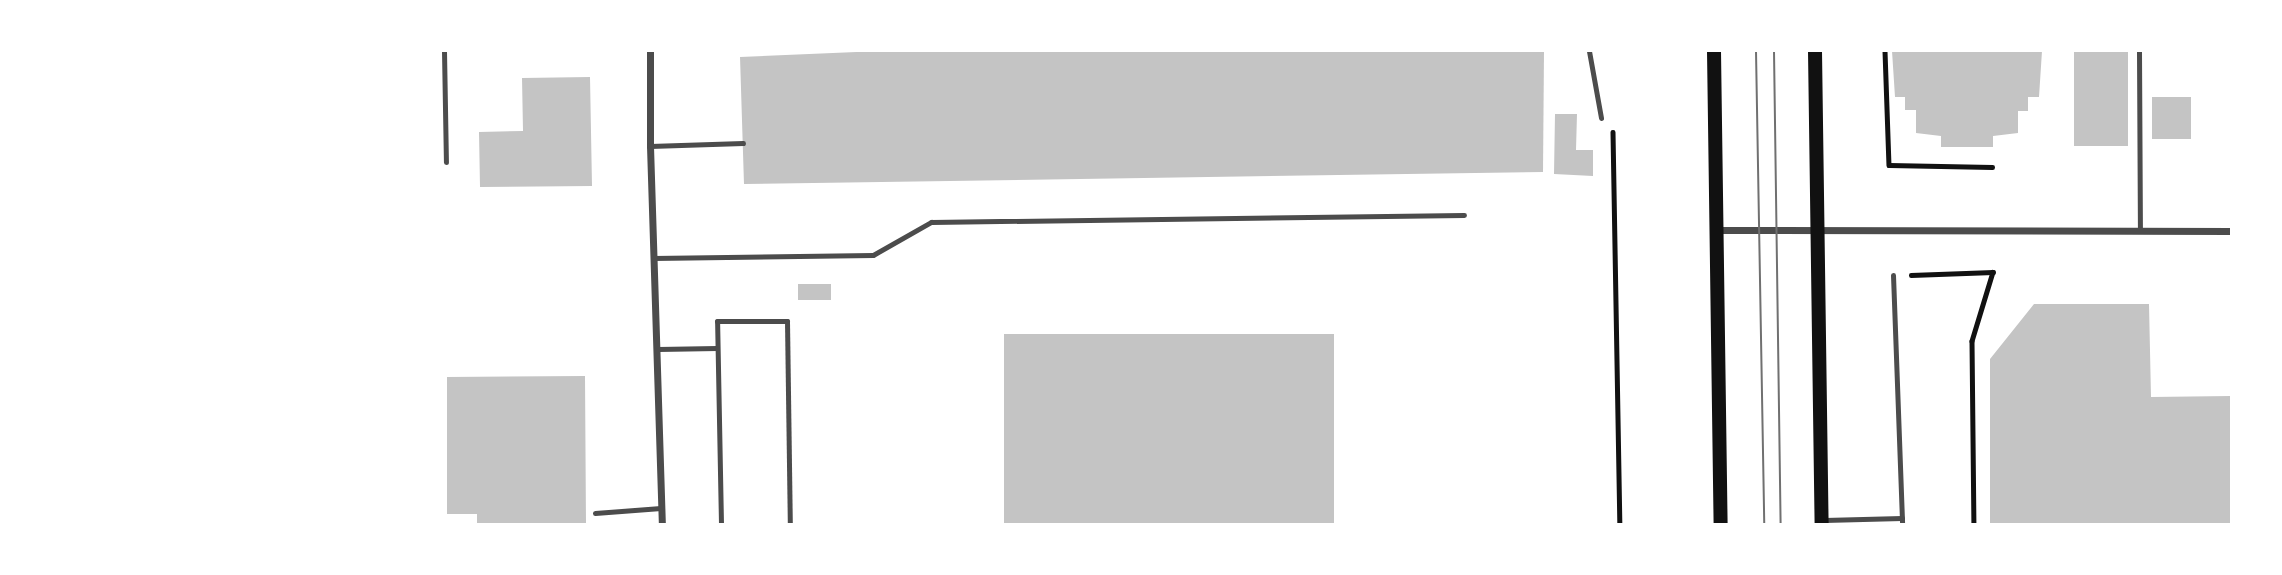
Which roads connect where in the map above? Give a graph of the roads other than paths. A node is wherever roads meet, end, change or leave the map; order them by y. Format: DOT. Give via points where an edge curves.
graph roads {
  1 [pos="443,51"];
  2 [pos="650,51"];
  3 [pos="1589,51"];
  4 [pos="1714,51"];
  5 [pos="1815,51"];
  6 [pos="2139,51"];
  7 [pos="1601,118"];
  8 [pos="743,143"];
  9 [pos="650,146"];
  10 [pos="446,162"];
  11 [pos="1464,215"];
  12 [pos="1718,230"];
  13 [pos="1818,230"];
  14 [pos="2140,231"];
  15 [pos="2231,231"];
  16 [pos="653,258"];
  17 [pos="1893,275"];
  18 [pos="718,348"];
  19 [pos="658,349"];
  20 [pos="662,508"];
  21 [pos="595,513"];
  22 [pos="1902,521"];
  23 [pos="1822,522"];
  24 [pos="662,524"];
  25 [pos="721,524"];
  26 [pos="790,524"];
  27 [pos="1721,524"];
  1 -- 10 [label="lane"];
  2 -- 9 [label="street"];
  3 -- 7 [label="lane"];
  4 -- 12 [label="main road"];
  5 -- 13 [label="main road"];
  6 -- 14 [label="lane"];
  8 -- 9 [label="lane"];
  9 -- 16 [label="street"];
  11 -- 16 [label="lane" via="930,222 873,255"];
  12 -- 13 [label="street"];
  12 -- 27 [label="main road"];
  13 -- 14 [label="street"];
  13 -- 23 [label="main road"];
  14 -- 15 [label="street"];
  16 -- 19 [label="street"];
  17 -- 22 [label="lane"];
  18 -- 19 [label="lane"];
  18 -- 25 [label="lane"];
  18 -- 26 [label="lane" via="717,321 787,321"];
  19 -- 20 [label="street"];
  20 -- 21 [label="lane"];
  20 -- 24 [label="street"];
  22 -- 23 [label="lane"];
}
